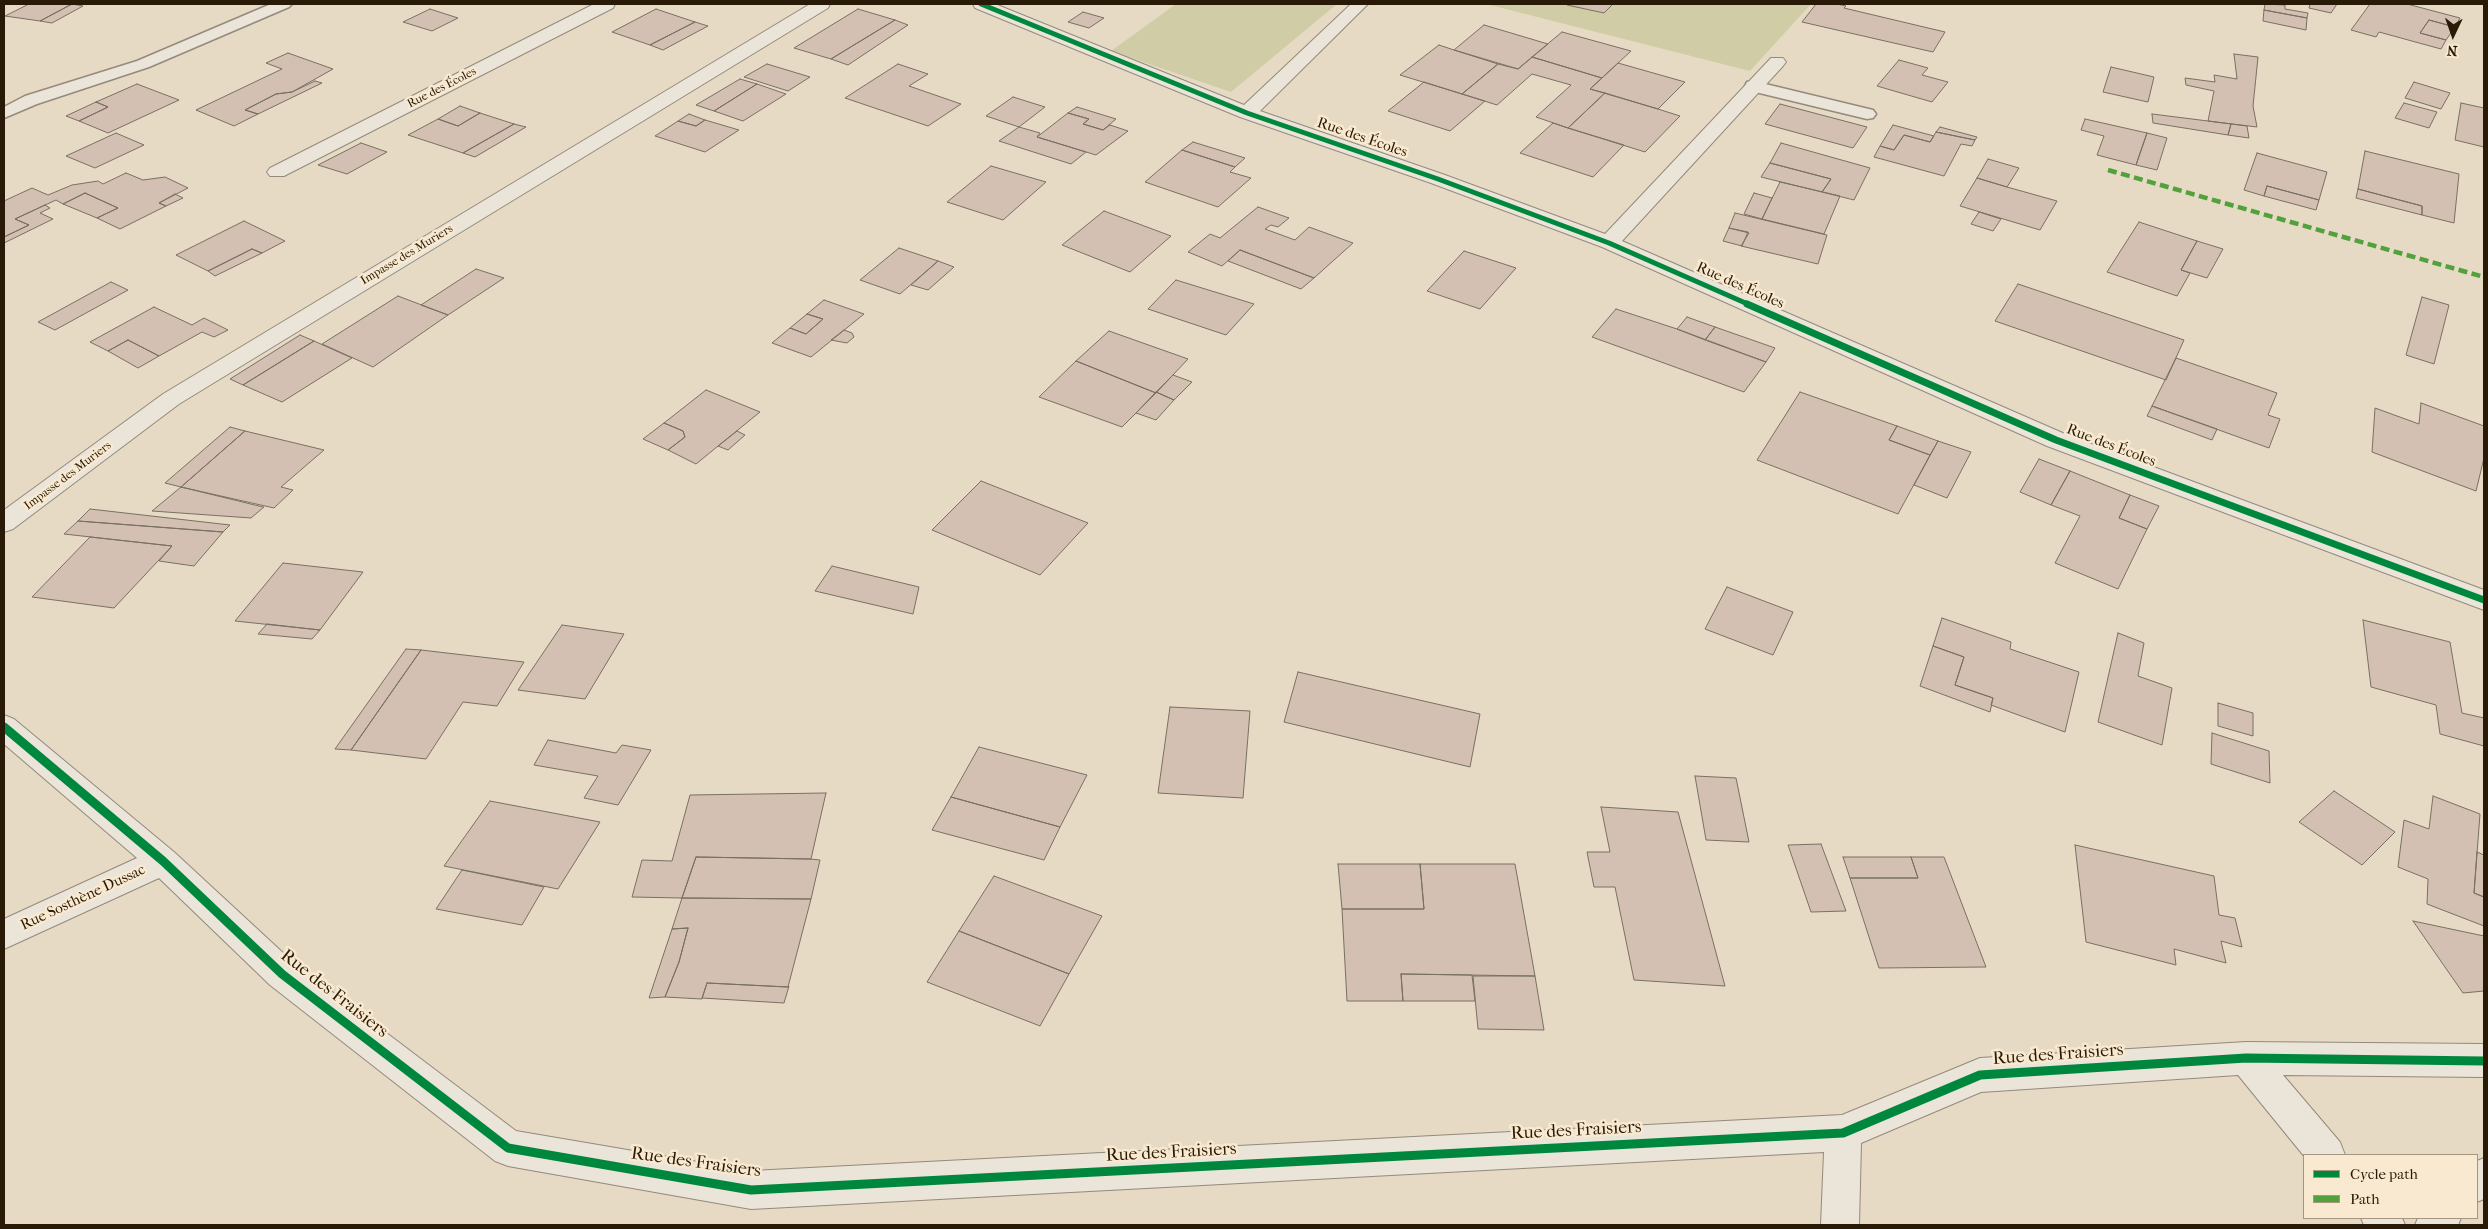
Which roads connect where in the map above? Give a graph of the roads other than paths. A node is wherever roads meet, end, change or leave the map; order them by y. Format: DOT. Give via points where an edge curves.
graph roads {
  1 [pos="284,4"];
  2 [pos="607,4"];
  3 [pos="822,4"];
  4 [pos="981,4"];
  5 [pos="1360,4"];
  6 [pos="1777,62"];
  7 [pos="1753,86"];
  8 [pos="1246,112"];
  9 [pos="4,113"];
  10 [pos="1867,114"];
  11 [pos="276,172"];
  12 [pos="1608,244"];
  13 [pos="4,523"];
  14 [pos="2484,600"];
  15 [pos="4,727"];
  16 [pos="163,861"];
  17 [pos="4,935"];
  18 [pos="2246,1058"];
  19 [pos="2484,1061"];
  20 [pos="1843,1132"];
  21 [pos="2326,1154"];
  22 [pos="1840,1225"];
  1 -- 9 [label="lane" via="143,64 30,100"];
  2 -- 11 [label="street, Rue des Écoles"];
  3 -- 13 [label="street, Impasse des Muriers" via="171,399"];
  4 -- 8 [label="street, Rue des Écoles"];
  5 -- 8 [label="street"];
  6 -- 7 [label="street"];
  7 -- 10 [label="lane"];
  7 -- 12 [label="street"];
  8 -- 12 [label="street, Rue des Écoles" via="1438,179"];
  12 -- 14 [label="street, Rue des Écoles" via="2056,440"];
  15 -- 16 [label="street, Rue des Fraisiers"];
  16 -- 17 [label="street, Rue Sosthène Dussac"];
  16 -- 20 [label="street, Rue des Fraisiers" via="282,974 508,1148 751,1190"];
  18 -- 19 [label="street, Rue des Fraisiers"];
  18 -- 20 [label="street, Rue des Fraisiers" via="1980,1075"];
  18 -- 21 [label="street"];
  20 -- 22 [label="street"];
}
